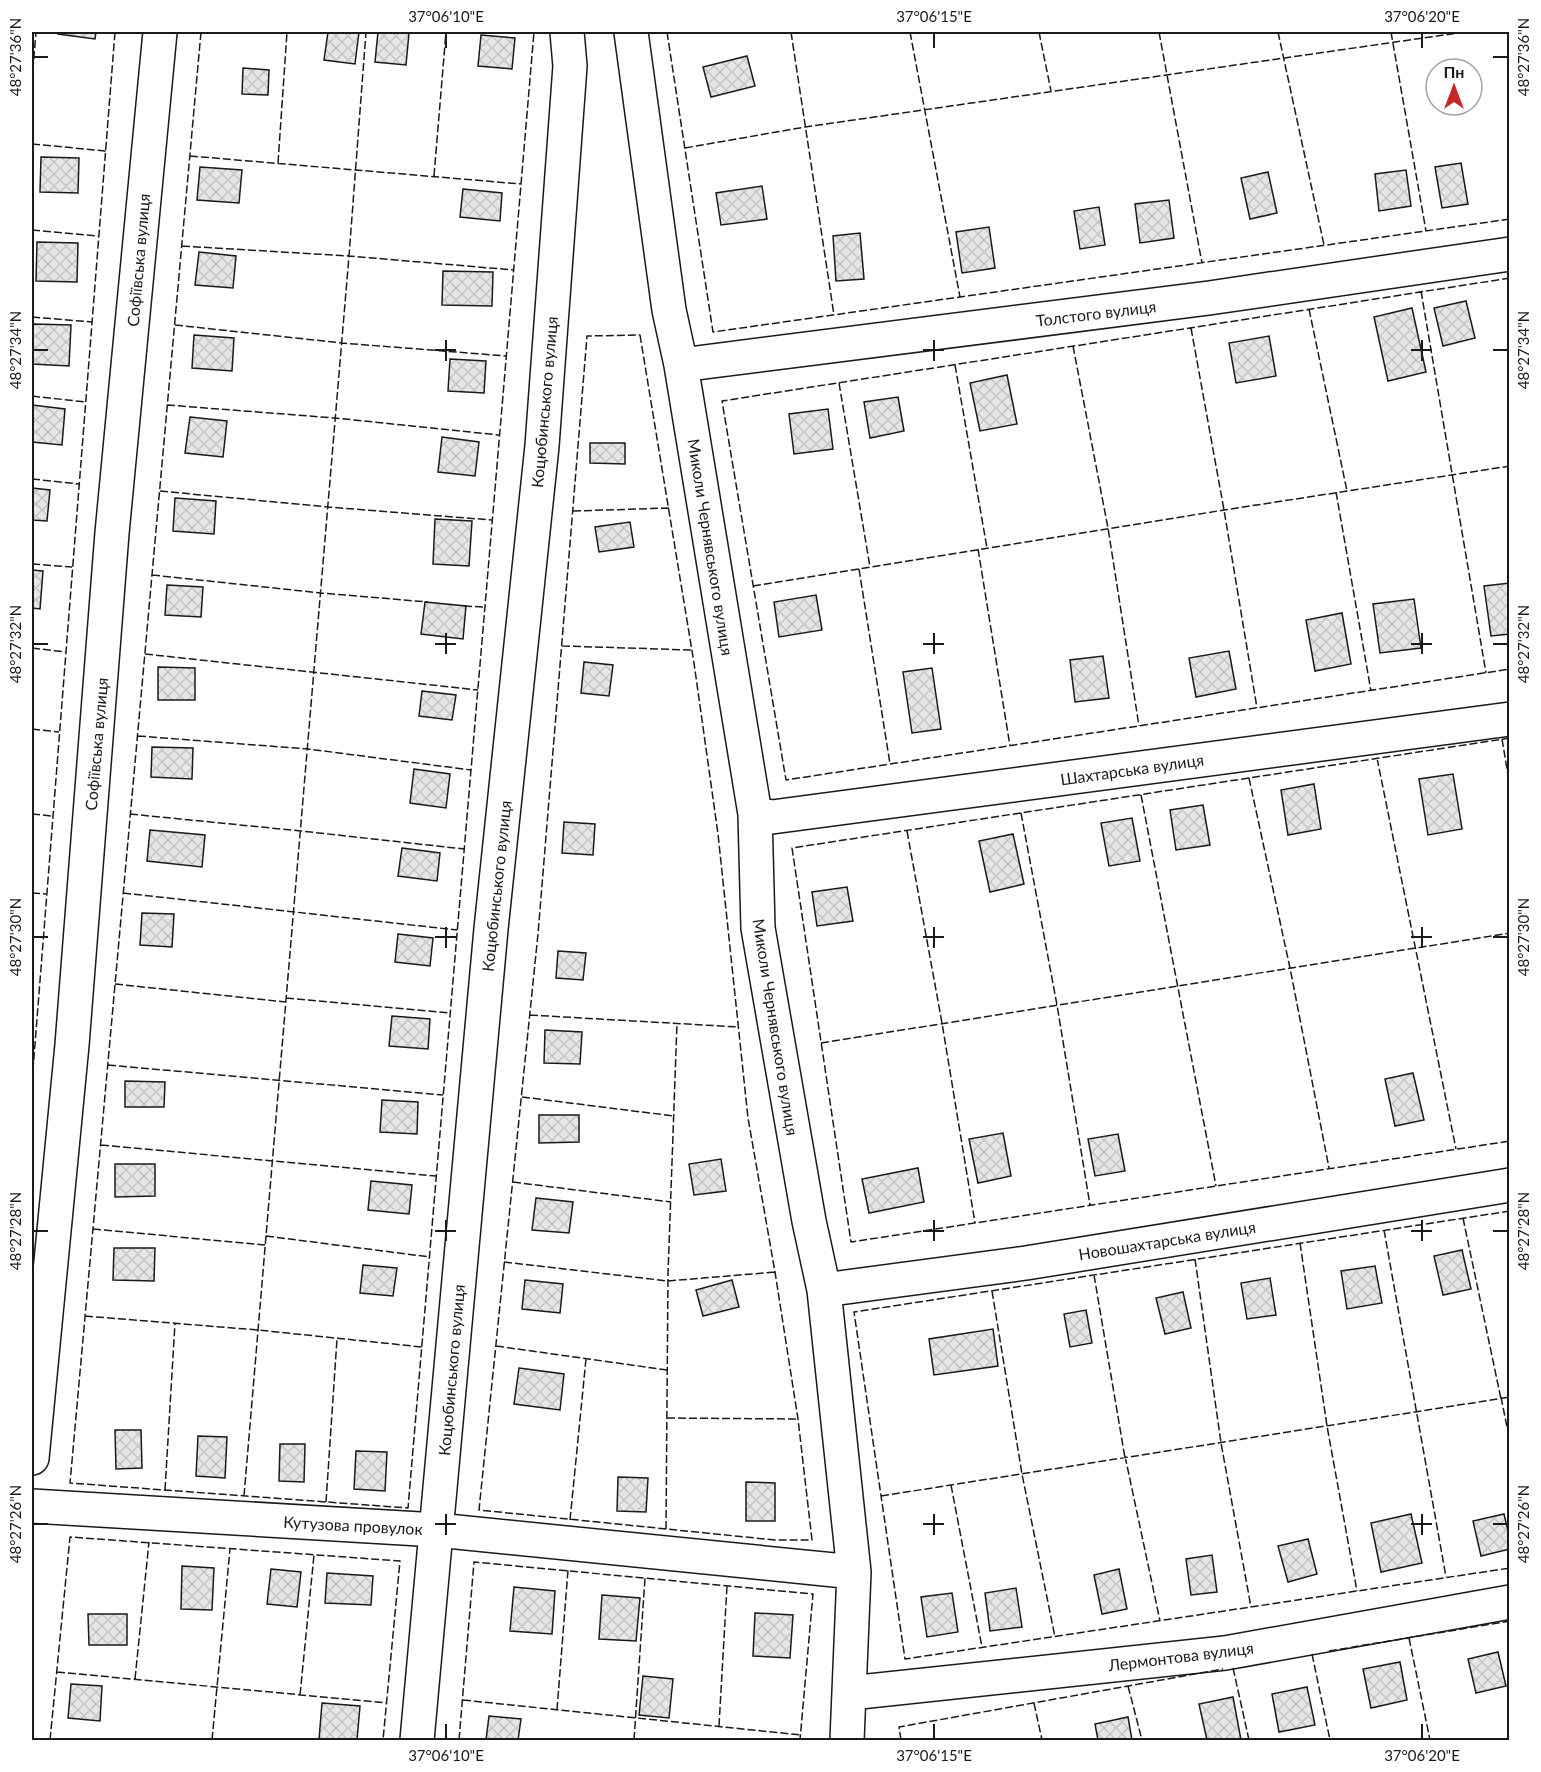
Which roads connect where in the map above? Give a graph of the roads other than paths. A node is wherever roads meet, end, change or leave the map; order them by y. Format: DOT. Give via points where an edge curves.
graph roads {
  1 [pos="160,32"];
  2 [pos="567,32"];
  3 [pos="631,32"];
  4 [pos="1509,254"];
  5 [pos="681,365"];
  6 [pos="1509,719"];
  7 [pos="755,814"];
  8 [pos="1509,1185"];
  9 [pos="824,1290"];
  10 [pos="32,1458"];
  11 [pos="32,1506"];
  12 [pos="436,1530"];
  13 [pos="854,1572"];
  14 [pos="1509,1602"];
  15 [pos="850,1693"];
  16 [pos="417,1740"];
  17 [pos="848,1740"];
  1 -- 10 [label="street, Софіївська вулиця" via="112,533 72,1045"];
  2 -- 12 [label="street, Коцюбинського вулиця" via="570,66 542,446 491,929"];
  3 -- 5 [label="street, Миколи Чернявського вулиця" via="669,310"];
  4 -- 5 [label="street, Толстого вулиця" via="1209,298"];
  5 -- 7 [label="street, Миколи Чернявського вулиця"];
  6 -- 7 [label="street, Шахтарська вулиця" via="772,817"];
  7 -- 9 [label="street, Миколи Чернявського вулиця" via="758,928"];
  8 -- 9 [label="street, Новошахтарська вулиця" via="1026,1263"];
  9 -- 13 [label="street, Миколи Чернявського вулиця"];
  11 -- 12 [label="street, Кутузова провулок"];
  12 -- 13 [label="street, Кутузова провулок"];
  12 -- 16 [label="street, Коцюбинського вулиця"];
  13 -- 15 [label="street, Миколи Чернявського вулиця"];
  14 -- 15 [label="street, Лермонтова вулиця" via="1225,1653"];
  15 -- 17 [label="street, Миколи Чернявського вулиця"];
}
